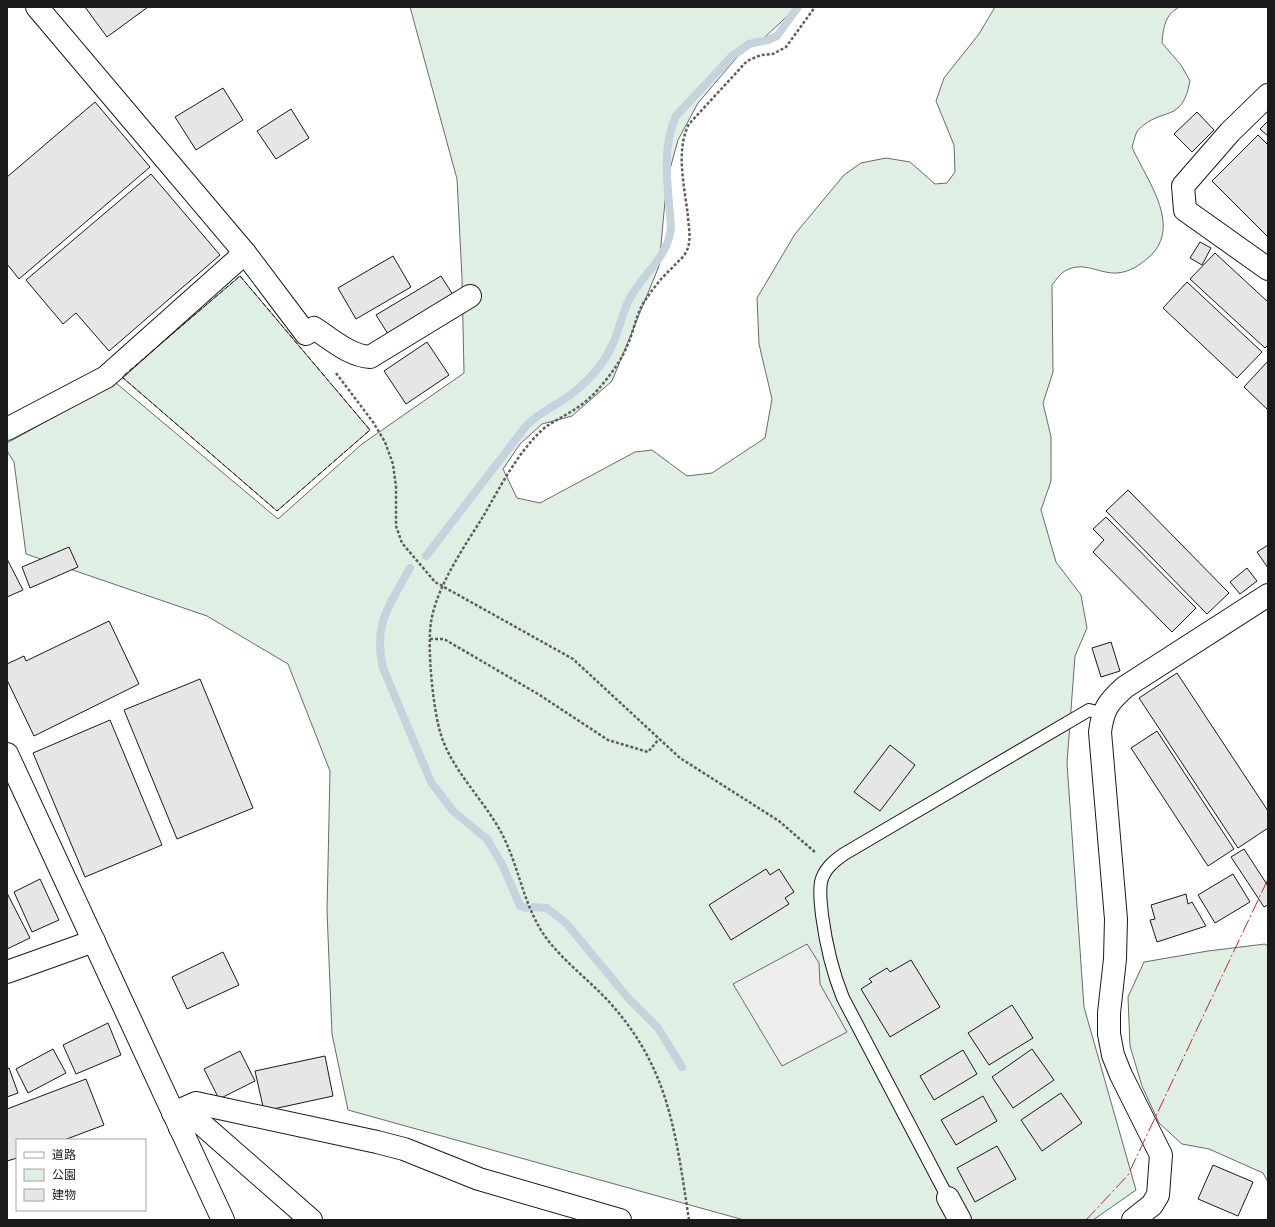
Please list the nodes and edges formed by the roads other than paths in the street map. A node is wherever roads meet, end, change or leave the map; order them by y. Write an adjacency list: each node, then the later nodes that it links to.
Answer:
1 (37, 7): 3 (street)
2 (1268, 95): 4 (street)
3 (245, 253): 5 (street); 6 (street)
4 (1268, 269)
5 (470, 296)
6 (7, 429)
7 (1268, 595): 8 (street)
8 (1103, 714): 13 (lane); 18 (street)
9 (7, 754): 10 (street)
10 (94, 941): 11 (street); 12 (street)
11 (7, 972)
12 (177, 1121): 14 (street); 15 (street); 16 (street)
13 (948, 1198): 17 (street)
14 (223, 1220)
15 (311, 1220)
16 (620, 1220)
17 (960, 1220)
18 (1133, 1220)

